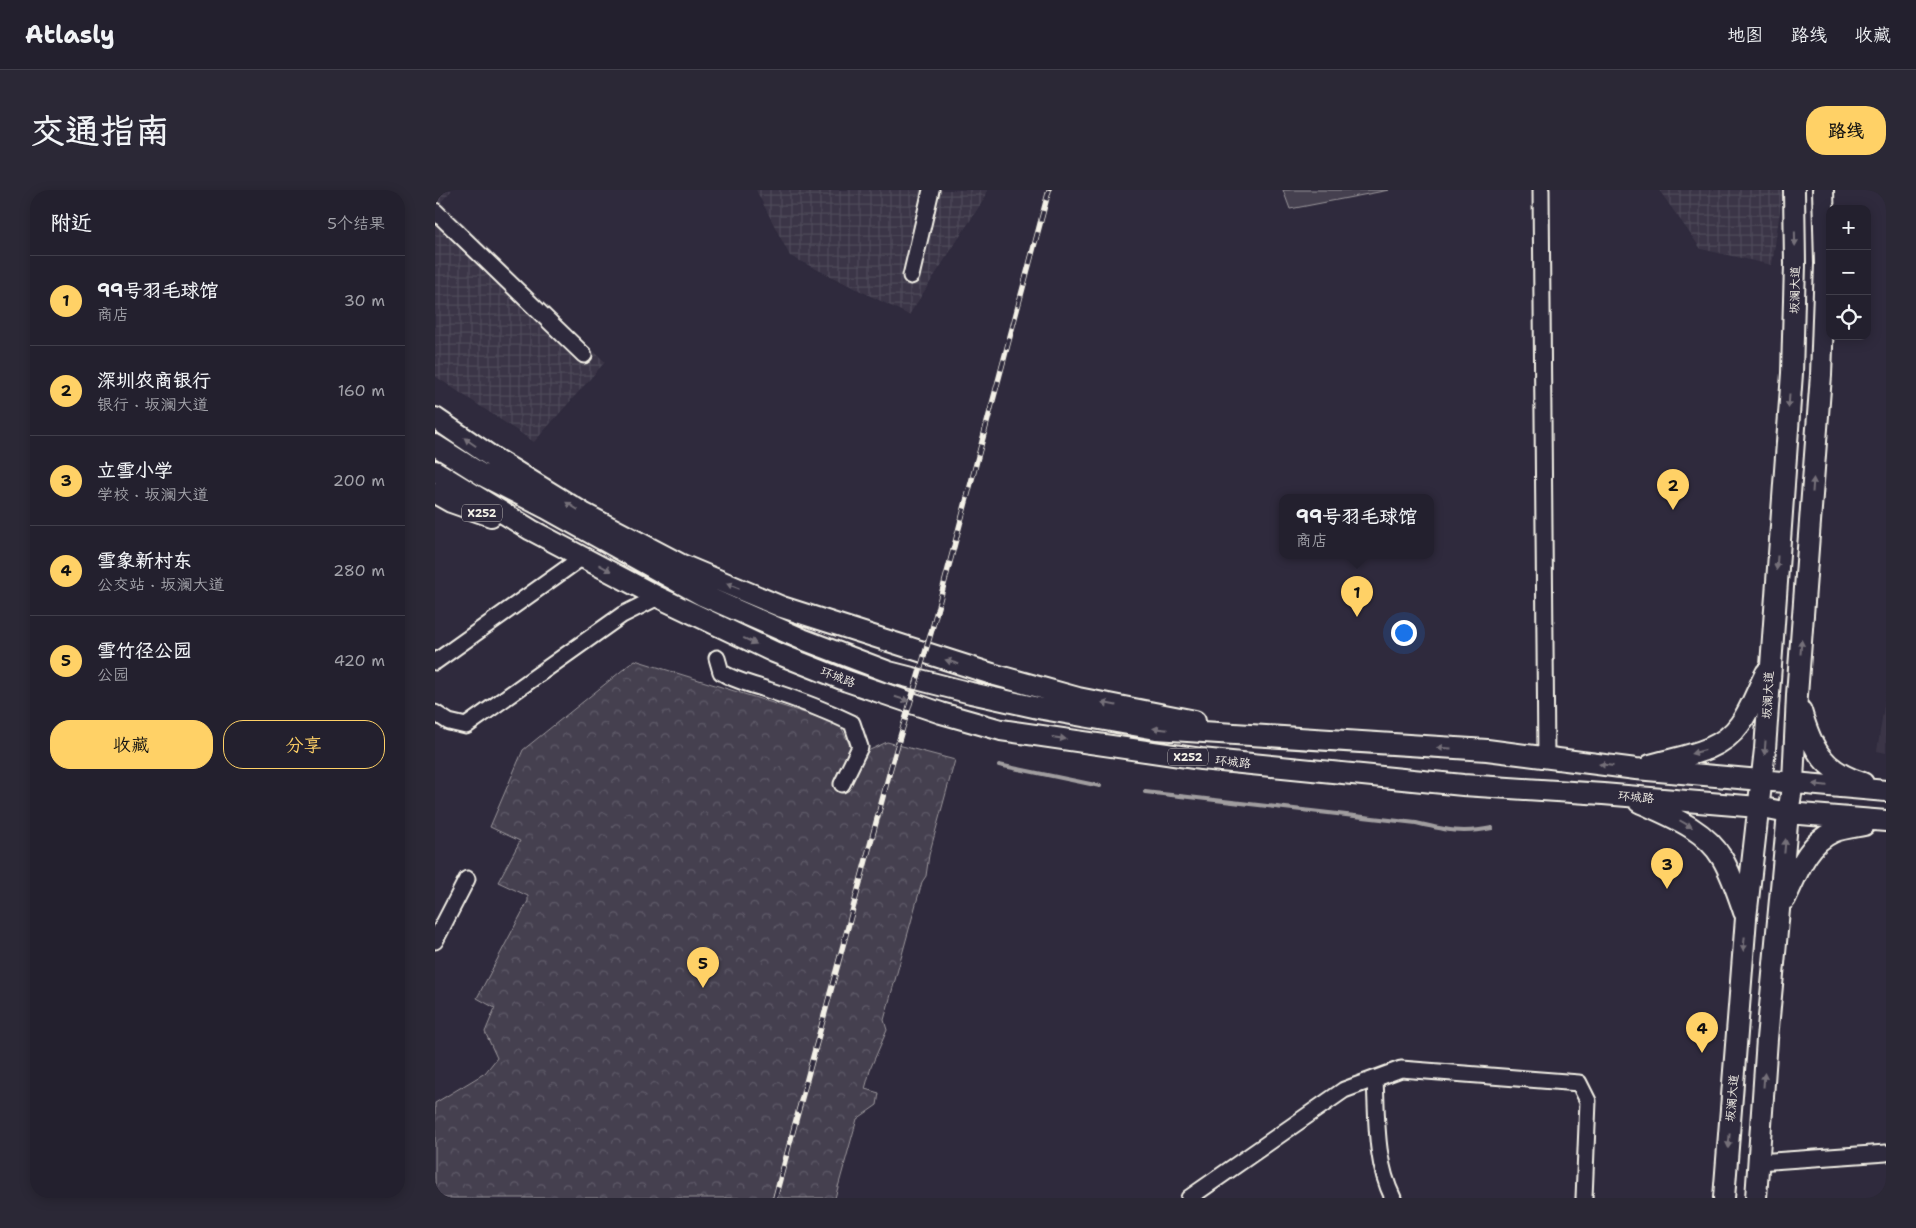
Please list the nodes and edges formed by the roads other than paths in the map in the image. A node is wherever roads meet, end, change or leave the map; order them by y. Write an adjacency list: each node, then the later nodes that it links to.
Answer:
1 (931, 190): 6 (street)
2 (1541, 190): 23 (street)
3 (1794, 190): 19 (main road, 坂澜大道, one-way to 19)
4 (1823, 190): 20 (main road, one-way to 4)
5 (435, 211): 7 (street)
6 (911, 276)
7 (584, 355)
8 (435, 418): 10 (main road, one-way to 8)
9 (435, 445): 13 (main road)
10 (492, 457): 13 (main road); 22 (main road, one-way to 10)
11 (435, 472): 14 (main road)
12 (435, 493): 14 (main road, X252)
13 (546, 508): 22 (main road, 环城路 / X252, one-way to 13)
14 (531, 530): 15 (main road, 环城路 / X252)
15 (583, 556): 16 (main road, 环城路 / X252, one-way to 16); 18 (street)
16 (658, 598): 21 (street); 29 (main road, 环城路 / X252, one-way to 29)
17 (717, 658): 27 (street)
18 (435, 662)
19 (1770, 664): 24 (main road, one-way to 24); 25 (main road, 坂澜大道, one-way to 25)
20 (1797, 695): 26 (main road); 28 (main road)
21 (435, 713)
22 (1295, 739): 23 (main road, 环城路 / X252, one-way to 22)
23 (1546, 758): 24 (main road, 环城路 / X252, one-way to 23)
24 (1637, 769): 25 (main road, 环城路 / X252)
25 (1762, 779): 26 (main road, 环城路 / X252); 30 (main road, 坂澜大道)
26 (1793, 782): 28 (main road, 环城路 / X252, one-way to 26); 31 (main road)
27 (842, 784)
28 (1886, 790)
29 (1626, 796): 30 (main road, 环城路 / X252); 35 (main road, one-way to 35)
30 (1758, 807): 31 (main road, 环城路 / X252); 35 (main road, 坂澜大道)
31 (1788, 813): 32 (main road, 环城路 / X252); 34 (main road, one-way to 31)
32 (1886, 821): 34 (main road)
33 (467, 879): 36 (street)
34 (1779, 912): 39 (main road, one-way to 34)
35 (1746, 918): 43 (main road, 坂澜大道, one-way to 43)
36 (435, 941)
37 (1375, 1079): 40 (street); 41 (street); 42 (street)
38 (1886, 1153): 39 (street)
39 (1758, 1162): 44 (main road)
40 (1189, 1198)
41 (1393, 1198)
42 (1584, 1198)
43 (1724, 1198)
44 (1756, 1198)

